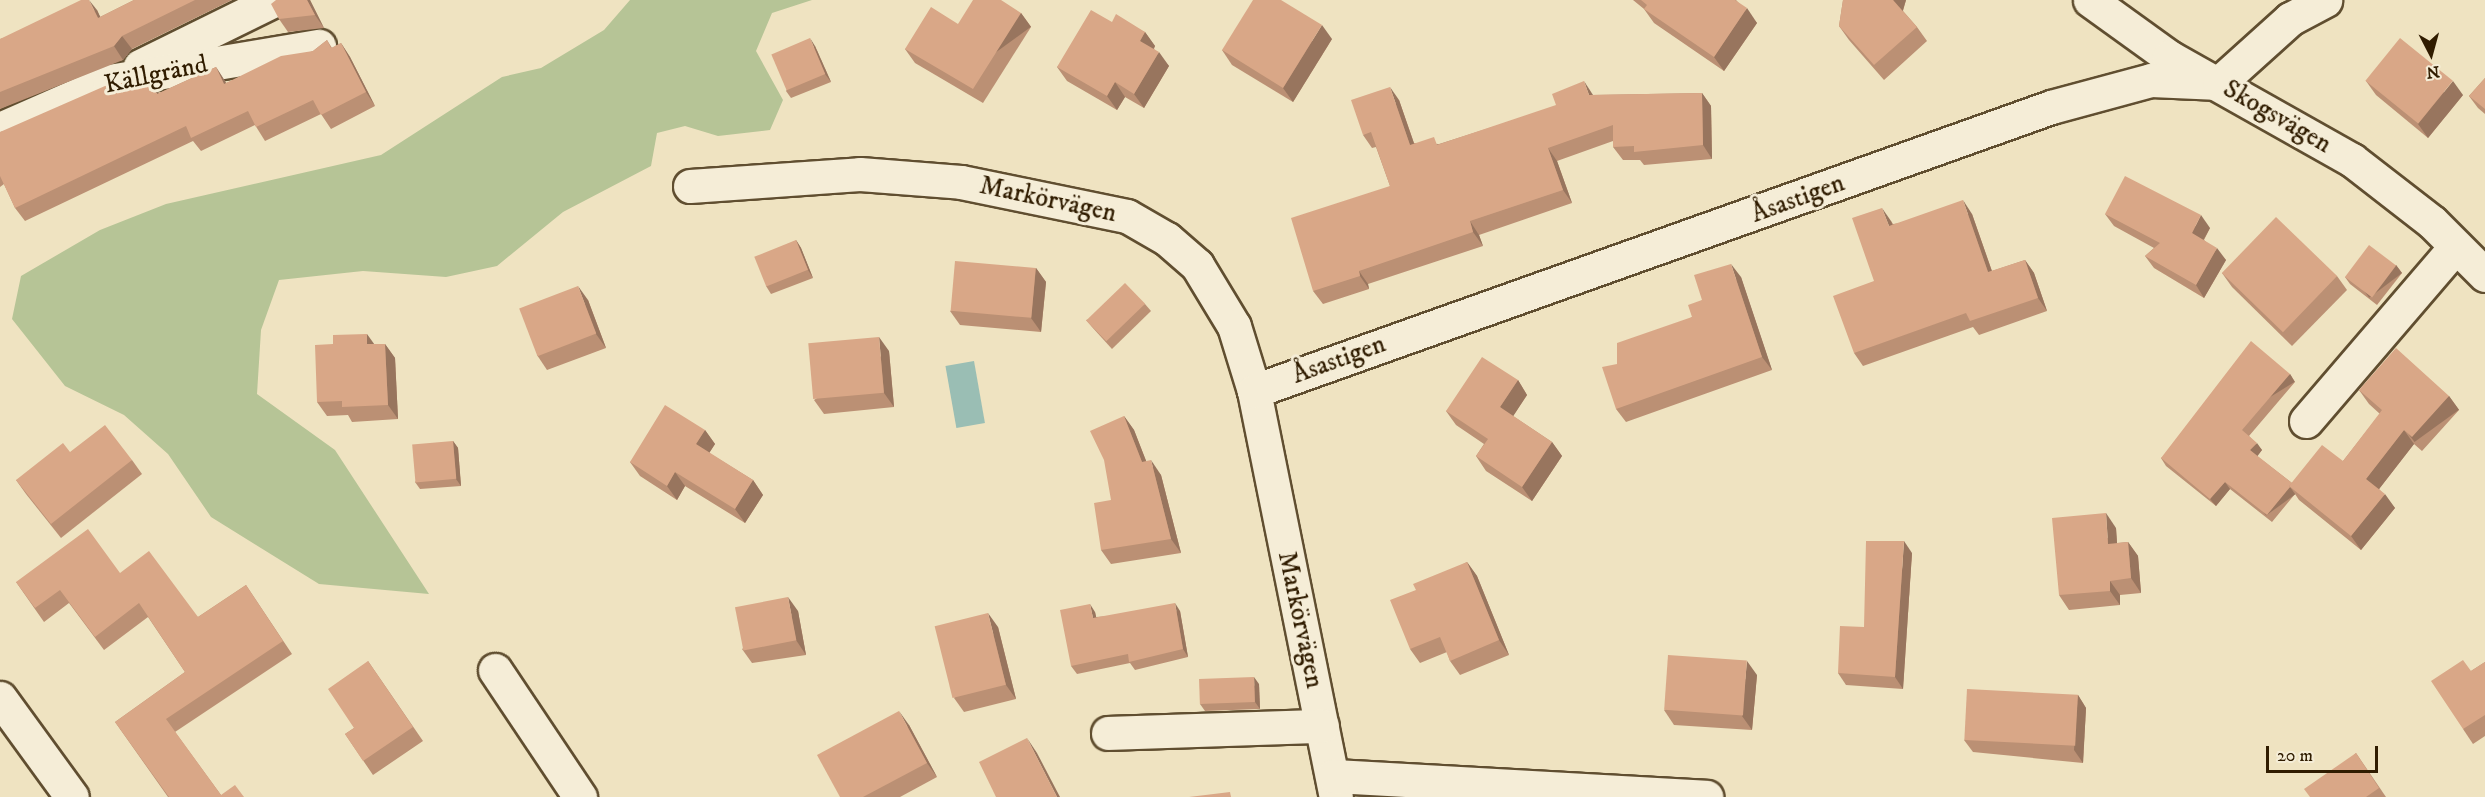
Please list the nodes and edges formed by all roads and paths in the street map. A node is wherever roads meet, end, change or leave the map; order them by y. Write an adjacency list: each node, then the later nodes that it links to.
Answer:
1 (274, 0): 5 (street)
2 (2090, 0): 6 (street, Skogsvägen)
3 (2325, 0): 6 (street)
4 (319, 46): 5 (street, Källgränd)
5 (109, 81): 7 (street, Källgränd)
6 (2219, 83): 9 (street, Skogsvägen); 11 (street, Åsastigen)
7 (0, 129)
8 (690, 186): 11 (street, Markörvägen)
9 (2456, 246): 10 (street, Skogsvägen); 12 (street)
10 (2485, 275)
11 (1254, 391): 15 (street, Markörvägen)
12 (2306, 421)
13 (495, 670): 19 (street)
14 (0, 698): 18 (street)
15 (1322, 726): 16 (street, Markörvägen); 17 (street, Markörvägen)
16 (1108, 733)
17 (1335, 786): 20 (street)
18 (72, 797)
19 (580, 797)
20 (1706, 797)

